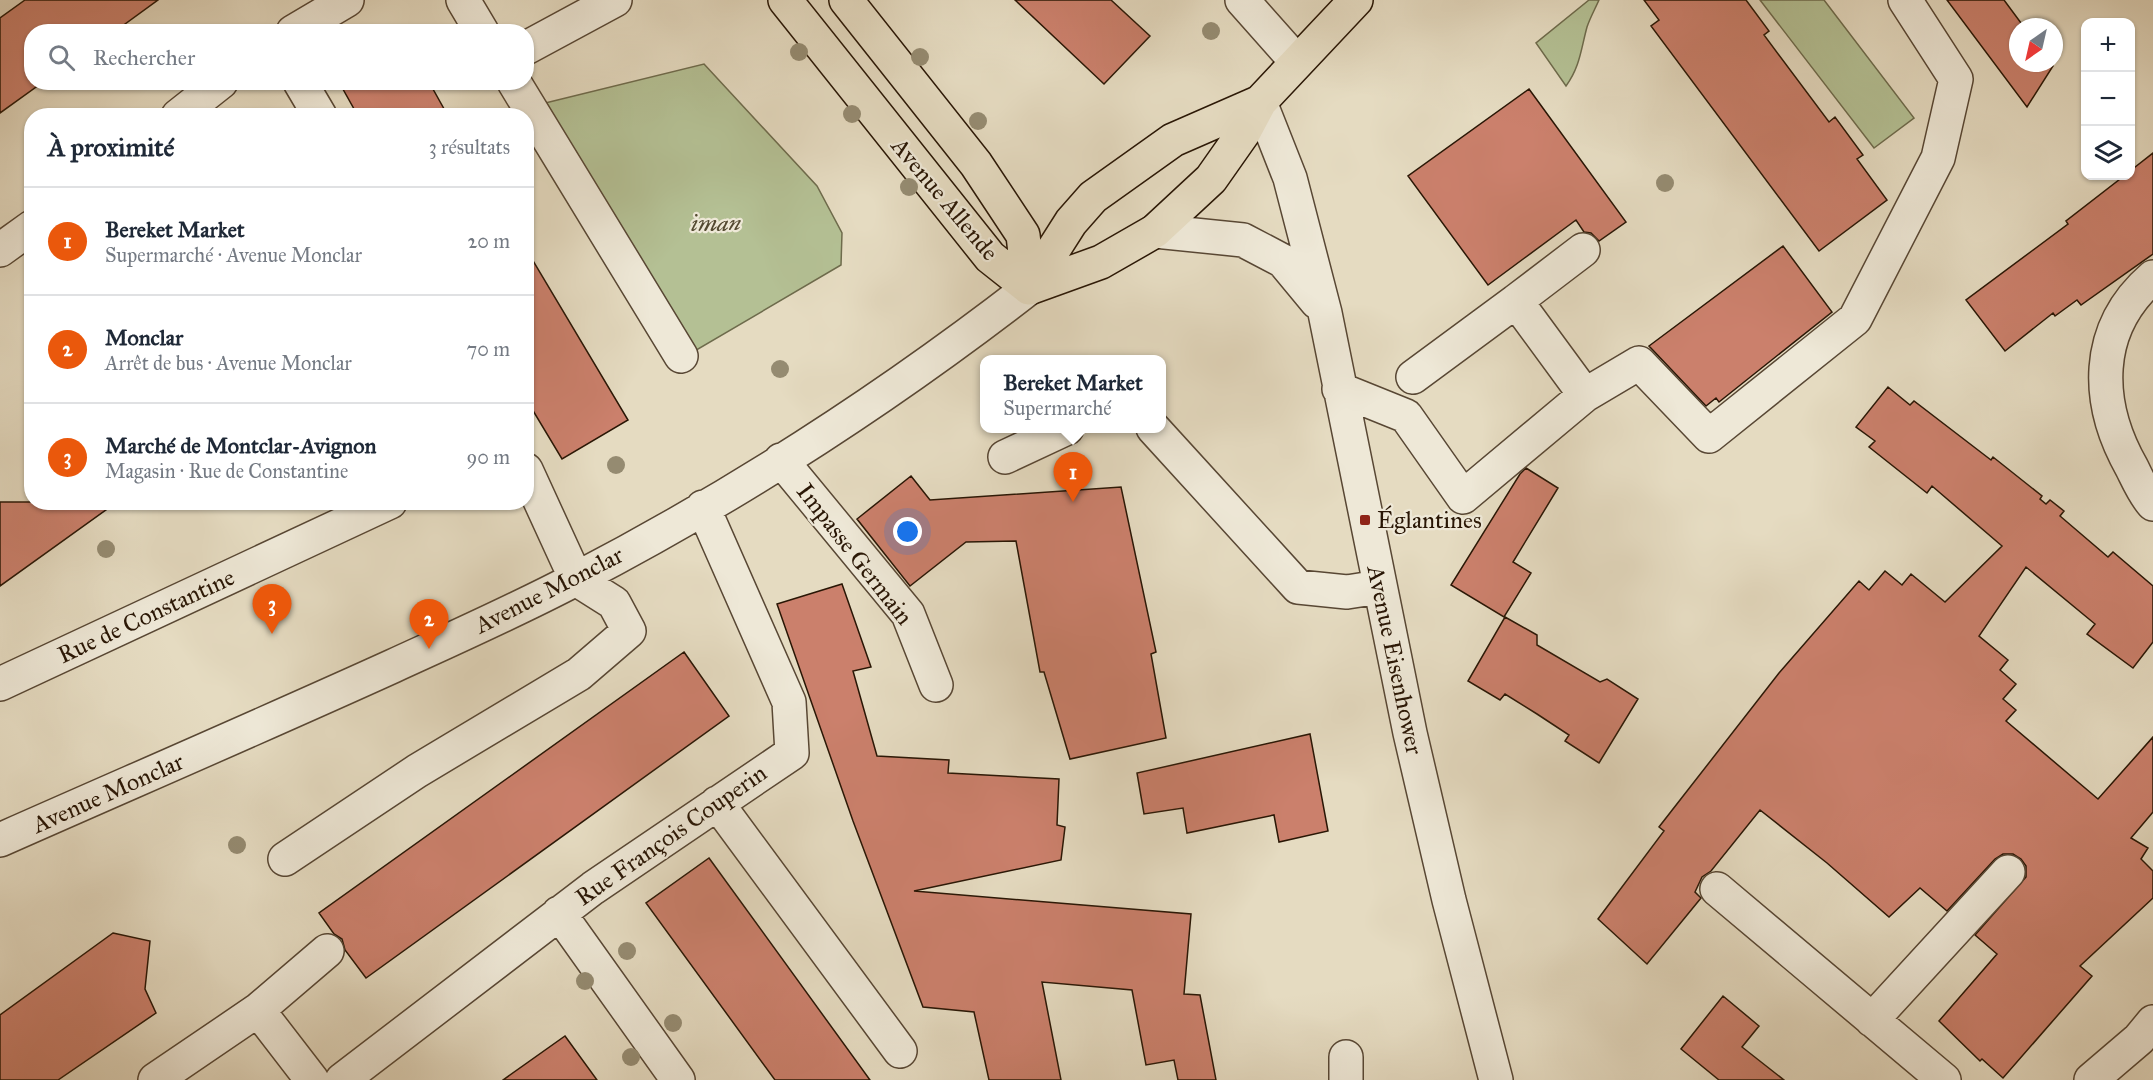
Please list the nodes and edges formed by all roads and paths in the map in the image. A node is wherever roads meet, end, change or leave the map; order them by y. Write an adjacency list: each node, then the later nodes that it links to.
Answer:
1 (463, 0): 10 (street)
2 (615, 0): 11 (street)
3 (786, 0): 26 (main road, Avenue Allende)
4 (846, 0): 26 (main road, Avenue Allende)
5 (1242, 0): 12 (street)
6 (1356, 0): 12 (main road, Avenue Monclar)
7 (1905, 0): 32 (street)
8 (335, 8): 9 (street)
9 (307, 24)
10 (477, 24)
11 (534, 44)
12 (1297, 62): 16 (main road, Avenue Monclar)
13 (211, 90): 17 (street)
14 (305, 90): 18 (street)
15 (518, 90): 19 (street)
16 (1260, 102): 21 (main road, Avenue Monclar); 26 (main road, Avenue Monclar); 28 (street, Avenue Eisenhower)
17 (188, 108)
18 (315, 108)
19 (529, 108)
20 (534, 116): 29 (street)
21 (1155, 231): 26 (main road, Avenue Monclar); 28 (street)
22 (24, 233): 23 (street)
23 (0, 250)
24 (1583, 250): 27 (street)
25 (2153, 277): 38 (street)
26 (1029, 288): 36 (street, Avenue Monclar)
27 (1516, 301): 30 (street); 32 (street)
28 (1325, 313): 31 (street, Avenue Eisenhower)
29 (681, 356)
30 (1413, 376)
31 (1339, 389): 32 (street); 42 (street, Avenue Eisenhower)
32 (1585, 395)
33 (1058, 433): 35 (street)
34 (1157, 433): 42 (street)
35 (1005, 457)
36 (781, 460): 39 (street, Avenue Monclar); 44 (street, Impasse Germain)
37 (534, 487): 41 (street)
38 (2153, 504)
39 (703, 507): 41 (street, Avenue Monclar); 45 (street, Rue François Couperin)
40 (373, 510): 43 (street, Rue de Constantine)
41 (576, 579): 46 (street, Avenue Monclar); 47 (street)
42 (1378, 587): 60 (street, Avenue Eisenhower)
43 (0, 684)
44 (936, 685)
45 (717, 803): 50 (street, Rue François Couperin); 55 (street)
46 (0, 840)
47 (285, 859)
48 (2008, 872): 53 (street)
49 (1717, 890): 53 (street)
50 (559, 913): 58 (street, Rue François Couperin); 59 (street)
51 (327, 951): 52 (street)
52 (258, 1010): 56 (street); 57 (street)
53 (1872, 1020): 61 (street)
54 (2148, 1038): 62 (street)
55 (900, 1051)
56 (155, 1080)
57 (312, 1080)
58 (342, 1080)
59 (678, 1080)
60 (1496, 1080)
61 (1944, 1080)
62 (2091, 1080)

